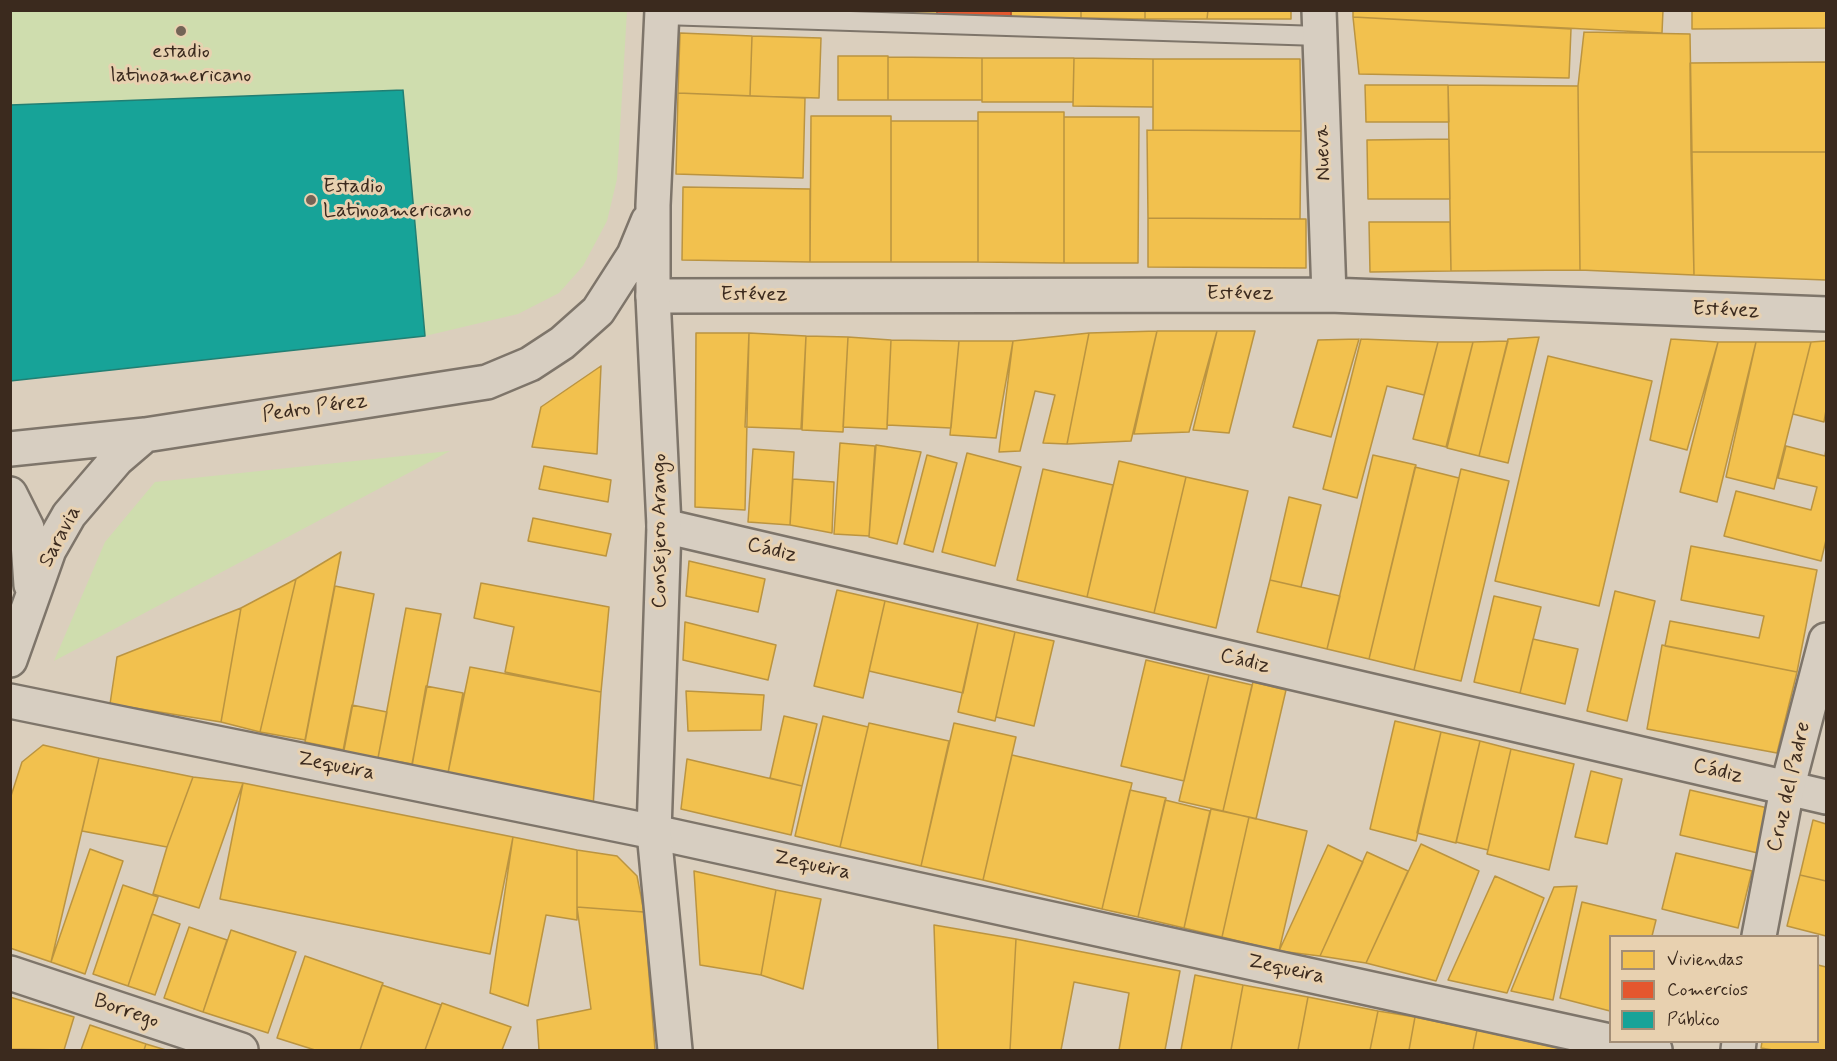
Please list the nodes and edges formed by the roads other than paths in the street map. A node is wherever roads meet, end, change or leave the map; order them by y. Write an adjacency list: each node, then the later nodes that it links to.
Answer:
1 (662, 13): 2 (lane); 3 (street, Consejero Arango)
2 (1319, 23): 4 (street, Nueva)
3 (653, 205): 5 (street, Consejero Arango); 6 (street, Pedro Pérez)
4 (1329, 295): 5 (street, Estévez); 7 (street, Estévez)
5 (653, 296): 6 (street, Pedro Pérez); 11 (street, Consejero Arango)
6 (598, 311): 8 (street, Pedro Pérez)
7 (1827, 314)
8 (145, 435): 9 (street, Pedro Pérez); 12 (street, Saravia)
9 (10, 449)
10 (10, 494): 12 (street)
11 (664, 526): 16 (street, Cádiz); 18 (street, Consejero Arango)
12 (31, 601): 14 (street, Saravia)
13 (1827, 640): 16 (street, Cruz del Padre)
14 (10, 660)
15 (10, 701): 18 (street, Zequeira)
16 (1788, 789): 17 (street, Cádiz); 19 (street, Cruz del Padre)
17 (1827, 797)
18 (654, 832): 21 (street, Zequeira); 24 (street, Consejero Arango)
19 (1759, 935)
20 (10, 973): 23 (street, Borrego)
21 (1609, 1040)
22 (1622, 1043): 25 (street, Zequeira)
23 (241, 1050)
24 (675, 1050)
25 (1655, 1050)

